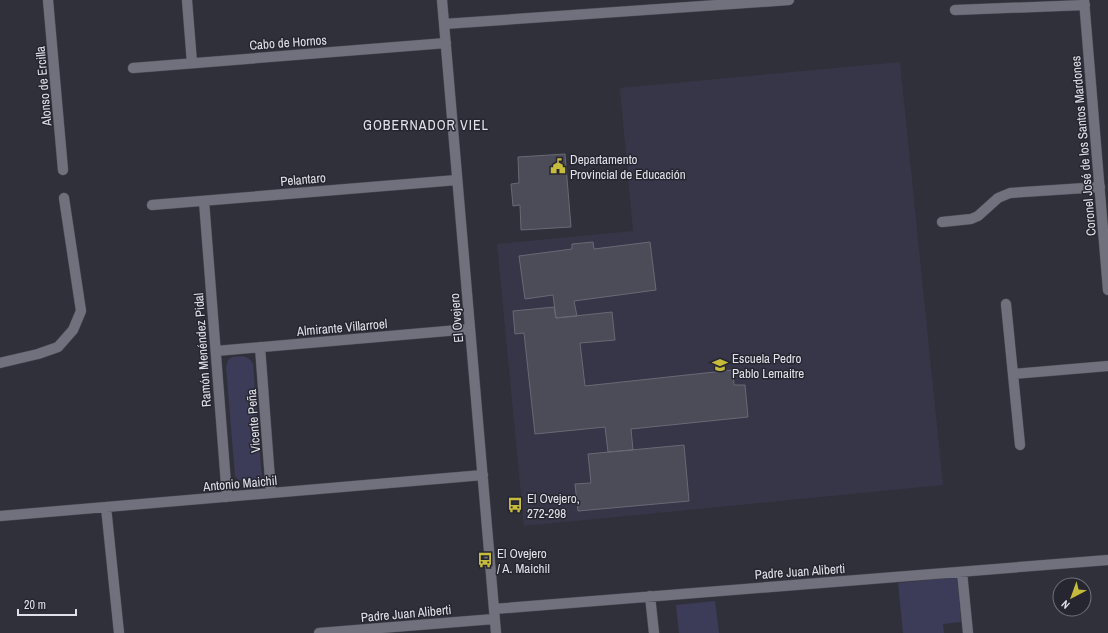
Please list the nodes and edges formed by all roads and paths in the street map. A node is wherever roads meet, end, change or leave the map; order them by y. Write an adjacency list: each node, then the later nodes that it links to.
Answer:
1 (48, 0): 11 (street, Alonso de Ercilla)
2 (188, 0): 9 (street)
3 (442, 0): 7 (street, El Ovejero)
4 (789, 0): 7 (street)
5 (1084, 2): 6 (street); 13 (street, Coronel José de los Santos Mardones)
6 (955, 10)
7 (444, 24): 8 (street, El Ovejero)
8 (446, 43): 9 (street, Cabo de Hornos); 12 (street, El Ovejero)
9 (192, 63): 10 (street, Cabo de Hornos)
10 (133, 68)
11 (63, 170)
12 (457, 180): 15 (street, Pelantaro); 21 (street, El Ovejero)
13 (1100, 187): 17 (street); 18 (street, Coronel José de los Santos Mardones)
14 (64, 198): 24 (street)
15 (204, 201): 16 (street, Pelantaro); 23 (street, Ramón Menéndez Pidal)
16 (152, 205)
17 (942, 222)
18 (1106, 239): 19 (street, Coronel José de los Santos Mardones)
19 (1108, 290)
20 (1006, 304): 26 (street)
21 (470, 329): 22 (street, Almirante Villarroel); 28 (street, El Ovejero)
22 (260, 347): 23 (street, Almirante Villarroel); 29 (street, Vicente Peña)
23 (216, 351): 30 (street, Ramón Menéndez Pidal)
24 (0, 363)
25 (1108, 366): 26 (street)
26 (1013, 374): 27 (street)
27 (1020, 445)
28 (483, 475): 29 (street, Antonio Maichil); 36 (street, El Ovejero)
29 (271, 493): 30 (street, Antonio Maichil)
30 (227, 497): 31 (street, Antonio Maichil)
31 (106, 507): 32 (street, Antonio Maichil); 37 (street)
32 (0, 516)
33 (1108, 560): 34 (street, Padre Juan Aliberti)
34 (962, 572): 35 (street, Padre Juan Aliberti); 41 (street)
35 (650, 596): 36 (street, Padre Juan Aliberti); 40 (street)
36 (494, 614): 38 (street, Padre Juan Aliberti); 39 (street, El Ovejero)
37 (118, 633)
38 (319, 633)
39 (496, 633)
40 (654, 633)
41 (968, 633)

